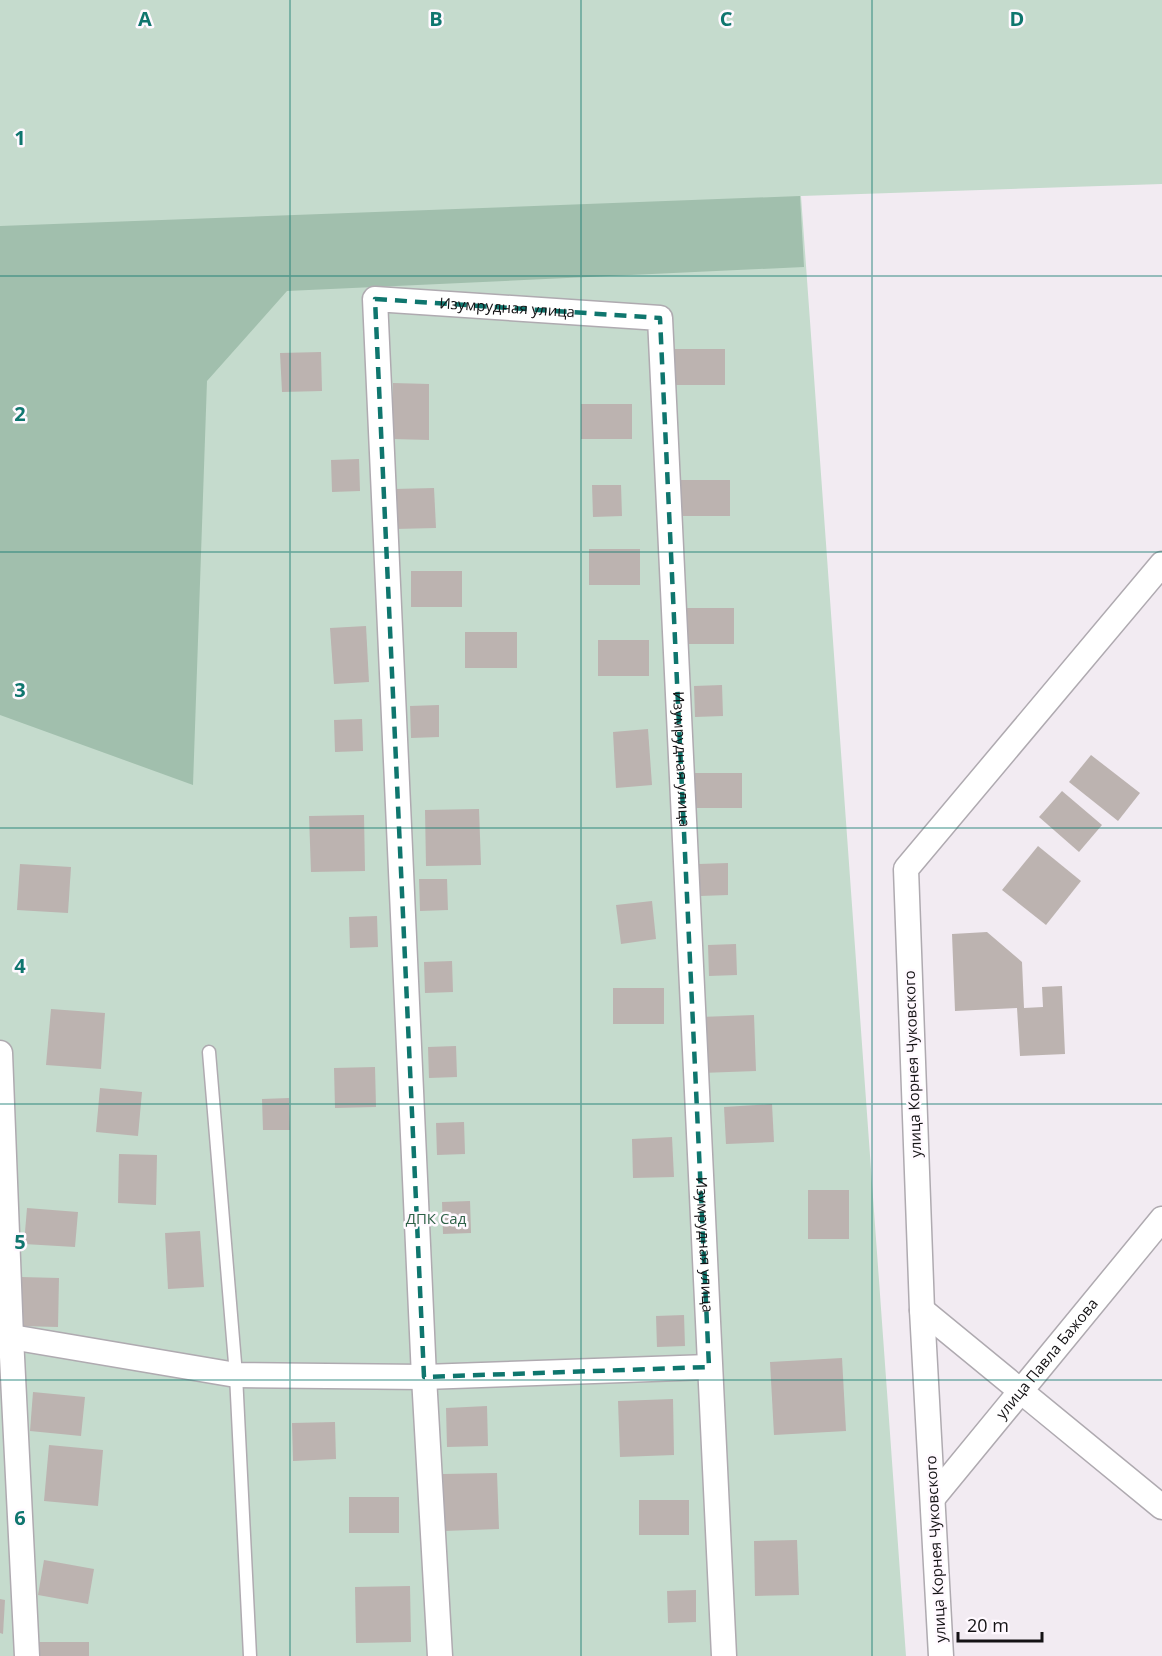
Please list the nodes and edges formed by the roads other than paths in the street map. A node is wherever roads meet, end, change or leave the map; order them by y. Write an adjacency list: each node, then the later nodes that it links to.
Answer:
1 (1162, 564): 5 (street, улица Корнея Чуковского)
2 (209, 1052): 8 (lane)
3 (0, 1053): 6 (street)
4 (1162, 1218): 10 (street, улица Павла Бажова)
5 (922, 1310): 10 (street); 11 (street, улица Корнея Чуковского)
6 (5, 1336): 8 (street); 13 (street)
7 (709, 1367): 9 (street); 9 (street, Изумрудная улица); 16 (street, Изумрудная улица)
8 (236, 1375): 9 (street); 14 (lane)
9 (424, 1377): 15 (street, Изумрудная улица)
10 (1021, 1391): 11 (street, улица Павла Бажова); 12 (street)
11 (933, 1498): 17 (street, улица Корнея Чуковского)
12 (1162, 1507)
13 (27, 1656)
14 (250, 1656)
15 (440, 1656)
16 (724, 1656)
17 (941, 1656)

